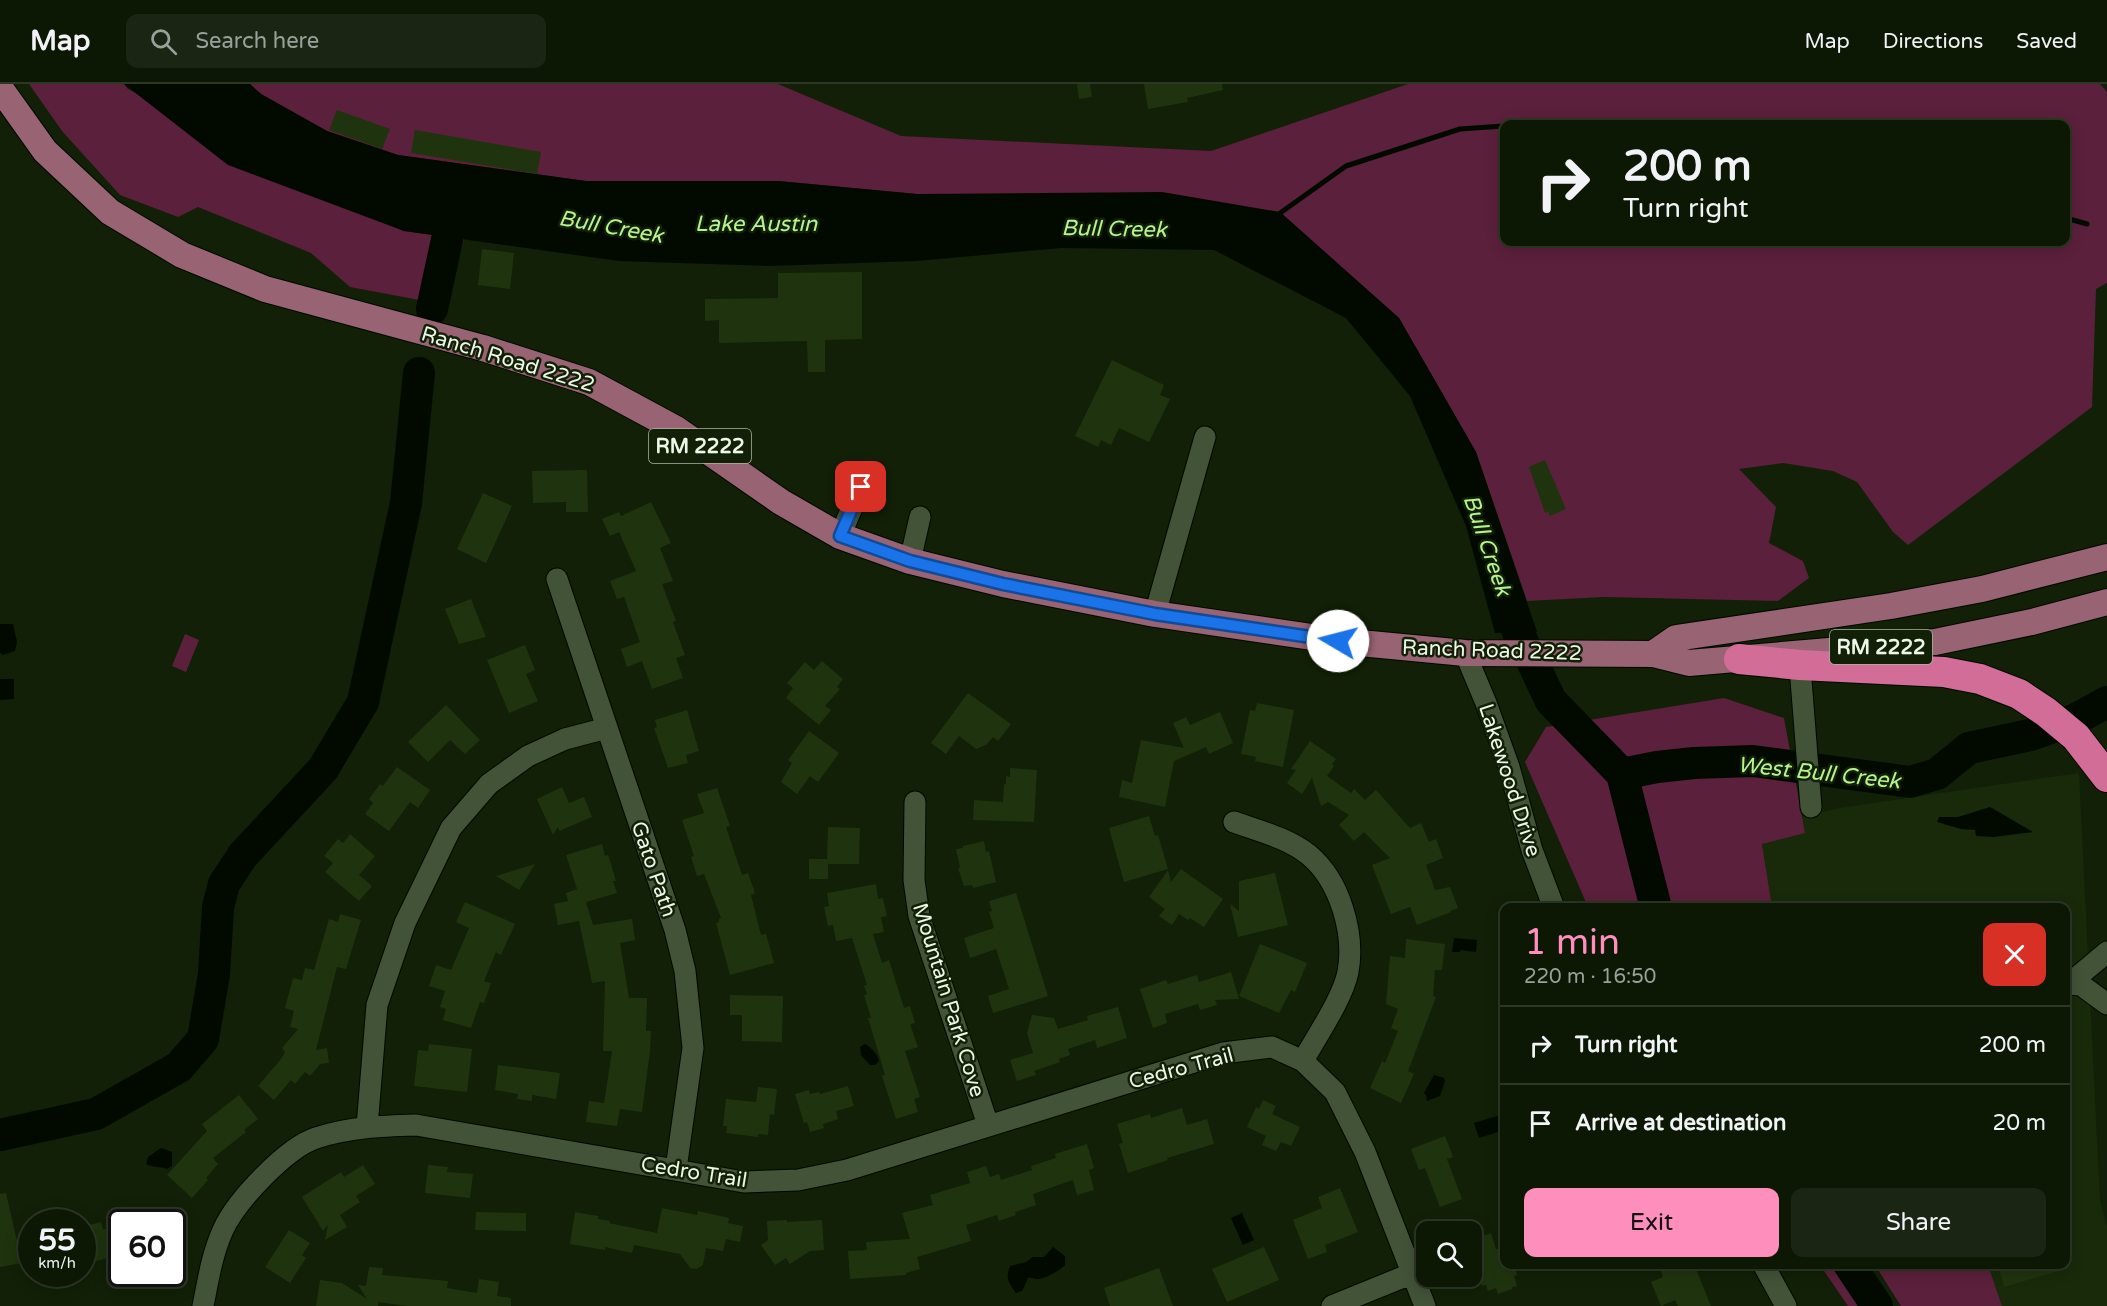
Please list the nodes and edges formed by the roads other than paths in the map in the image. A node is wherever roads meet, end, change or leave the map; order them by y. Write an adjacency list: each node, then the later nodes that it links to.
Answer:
1 (0, 88): 5 (main road, Ranch Road 2222 / RM 2222)
2 (1205, 437): 10 (street)
3 (861, 487): 5 (street)
4 (920, 517): 7 (street)
5 (840, 536): 7 (main road, Ranch Road 2222 / RM 2222)
6 (2107, 558): 12 (main road, RM 2222)
7 (910, 561): 10 (main road, Ranch Road 2222 / RM 2222)
8 (556, 579): 15 (street, Gato Path)
9 (2107, 602): 14 (main road, RM 2222)
10 (1155, 614): 11 (main road, Ranch Road 2222 / RM 2222)
11 (1465, 653): 12 (main road, Ranch Road 2222 / RM 2222); 20 (street, Lakewood Drive)
12 (1653, 654): 13 (main road, Ranch Road 2222 / RM 2222)
13 (1739, 659): 14 (highway)
14 (1799, 659): 16 (highway); 18 (street)
15 (607, 728): 27 (street); 28 (street, Gato Path)
16 (2103, 772)
17 (915, 802): 26 (street, Mountain Park Cove)
18 (1811, 807)
19 (1234, 822): 25 (street)
20 (1552, 903)
21 (2107, 952): 22 (street)
22 (2070, 981)
23 (2070, 983): 24 (street)
24 (2107, 1004)
25 (1303, 1061): 26 (street, Cedro Trail); 30 (street, Cedro Trail)
26 (988, 1125): 28 (street, Cedro Trail)
27 (367, 1127): 28 (street, Cedro Trail); 31 (street, Cedro Trail)
28 (676, 1169)
29 (1766, 1269): 34 (street)
30 (1413, 1273): 32 (street); 33 (street, Cedro Trail)
31 (203, 1306)
32 (1332, 1306)
33 (1425, 1306)
34 (1786, 1306)

